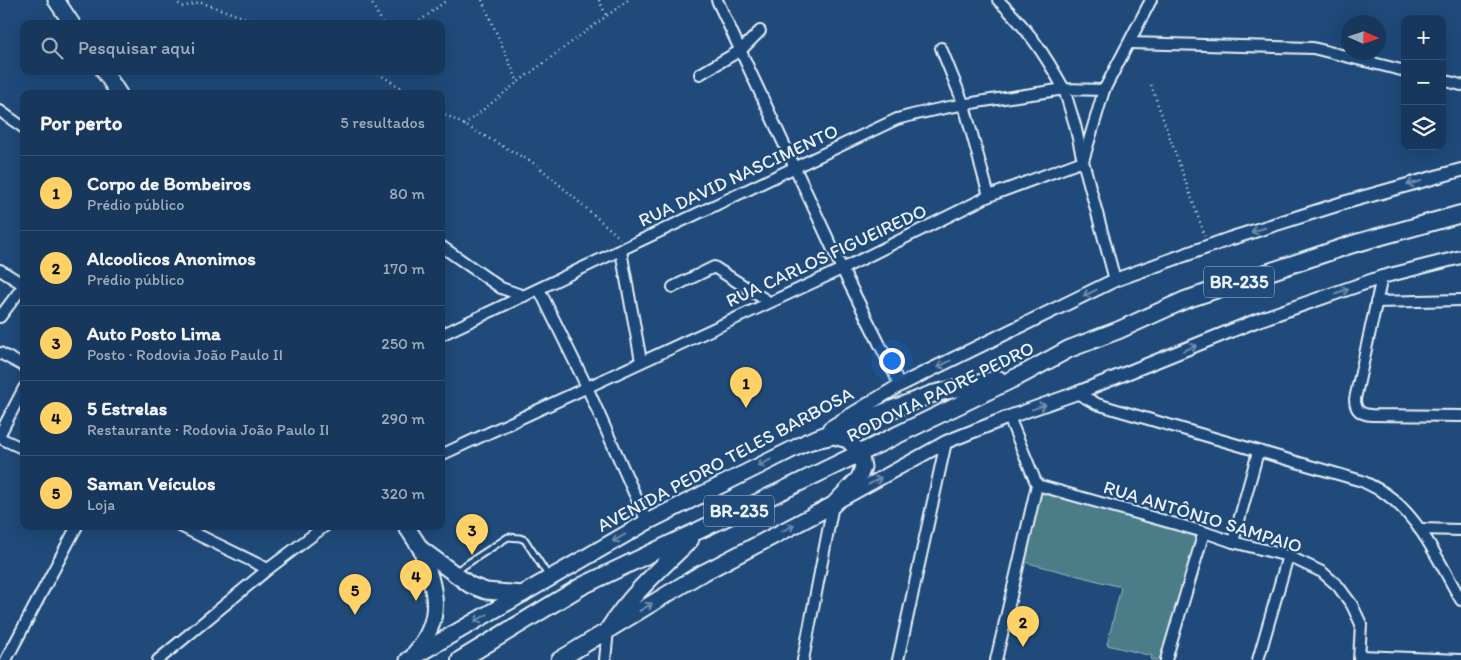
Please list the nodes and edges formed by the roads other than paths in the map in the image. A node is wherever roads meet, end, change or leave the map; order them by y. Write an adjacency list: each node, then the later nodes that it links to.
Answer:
1 (56, 0): 5 (main road)
2 (717, 0): 9 (street)
3 (998, 0): 15 (street)
4 (1151, 0): 7 (street)
5 (69, 20)
6 (760, 31): 9 (street)
7 (1130, 43): 10 (street); 17 (street)
8 (941, 48): 18 (street)
9 (741, 50): 11 (street); 22 (street)
10 (1401, 70)
11 (700, 74)
12 (107, 75): 16 (main road)
13 (1446, 81): 14 (street)
14 (1461, 85)
15 (1064, 89): 17 (street, RUA DAVID NASCIMENTO); 18 (street, RUA DAVID NASCIMENTO); 21 (street)
16 (116, 90)
17 (1104, 90): 21 (street)
18 (964, 105): 22 (street, RUA DAVID NASCIMENTO); 24 (street)
19 (0, 111): 20 (street)
20 (20, 125)
21 (1082, 161): 24 (street, RUA CARLOS FIGUEIREDO); 32 (street)
22 (796, 168): 26 (street, RUA DAVID NASCIMENTO); 29 (street)
23 (1461, 170): 32 (street, AVENIDA PEDRO TELES BARBOSA, one-way to 32)
24 (989, 196): 29 (street, RUA CARLOS FIGUEIREDO)
25 (1461, 214): 46 (highway, RODOVIA PADRE PEDRO / BR-235)
26 (625, 248): 35 (street, RUA DAVID NASCIMENTO); 44 (street)
27 (445, 249): 37 (street)
28 (1461, 257): 31 (street)
29 (842, 269): 39 (street, RUA CARLOS FIGUEIREDO); 47 (street)
30 (0, 270): 33 (street)
31 (1382, 278): 40 (street); 49 (street, one-way to 31)
32 (1115, 280): 47 (street, AVENIDA PEDRO TELES BARBOSA, one-way to 47)
33 (20, 282)
34 (673, 287): 39 (street)
35 (539, 289): 37 (street, RUA DAVID NASCIMENTO); 48 (street)
36 (20, 290): 41 (street)
37 (524, 296): 42 (street, RUA DAVID NASCIMENTO)
38 (1461, 300): 40 (street)
39 (769, 302): 44 (street, RUA CARLOS FIGUEIREDO)
40 (1376, 302): 51 (street)
41 (0, 317)
42 (445, 333)
43 (0, 353): 45 (street)
44 (641, 361): 48 (street, RUA CARLOS FIGUEIREDO)
45 (20, 364)
46 (1025, 373): 55 (highway); 60 (highway, RODOVIA PADRE PEDRO / BR-235)
47 (900, 386): 55 (street, AVENIDA PEDRO TELES BARBOSA)
48 (587, 387): 59 (street, RUA CARLOS FIGUEIREDO); 63 (street)
49 (1077, 393): 52 (street, one-way to 49); 58 (street)
50 (20, 396): 53 (street)
51 (1461, 416)
52 (1009, 417): 56 (street); 61 (street)
53 (0, 434)
54 (0, 438): 57 (street)
55 (807, 442): 60 (main road); 63 (main road, AVENIDA PEDRO TELES BARBOSA, one-way to 63)
56 (946, 442): 62 (street, one-way to 56); 89 (street)
57 (20, 447)
58 (1258, 452): 64 (street); 72 (street)
59 (445, 453)
60 (860, 453): 62 (main road); 69 (highway, RODOVIA PADRE PEDRO / BR-235)
61 (1037, 485): 71 (street, RUA ANTÔNIO SAMPAIO); 90 (street)
62 (833, 505): 80 (main road, one-way to 62); 88 (street)
63 (647, 522): 77 (main road, AVENIDA PEDRO TELES BARBOSA, one-way to 77)
64 (1420, 529): 70 (street); 79 (street)
65 (75, 530): 83 (street)
66 (188, 530): 75 (street)
67 (320, 530): 75 (street)
68 (409, 530): 73 (main road)
69 (700, 530): 80 (highway); 85 (highway, RODOVIA PADRE PEDRO / BR-235)
70 (1461, 530)
71 (1204, 532): 72 (street, RUA ANTÔNIO SAMPAIO); 91 (street)
72 (1233, 542): 74 (street, RUA ANTÔNIO SAMPAIO)
73 (421, 549): 76 (main road); 82 (main road)
74 (1288, 556): 81 (street, RUA ANTÔNIO SAMPAIO); 92 (street)
75 (268, 569): 84 (street)
76 (453, 573): 77 (lane); 78 (main road)
77 (550, 578): 78 (main road, AVENIDA PEDRO TELES BARBOSA)
78 (523, 594): 82 (main road, AVENIDA PEDRO TELES BARBOSA, one-way to 82)
79 (1461, 600)
80 (608, 630): 86 (main road); 87 (street)
81 (1360, 658): 93 (street)
82 (409, 659)
83 (6, 660)
84 (158, 660)
85 (460, 660)
86 (559, 660)
87 (605, 660)
88 (803, 660)
89 (898, 660)
90 (996, 660)
91 (1166, 660)
92 (1258, 660)
93 (1461, 660)

